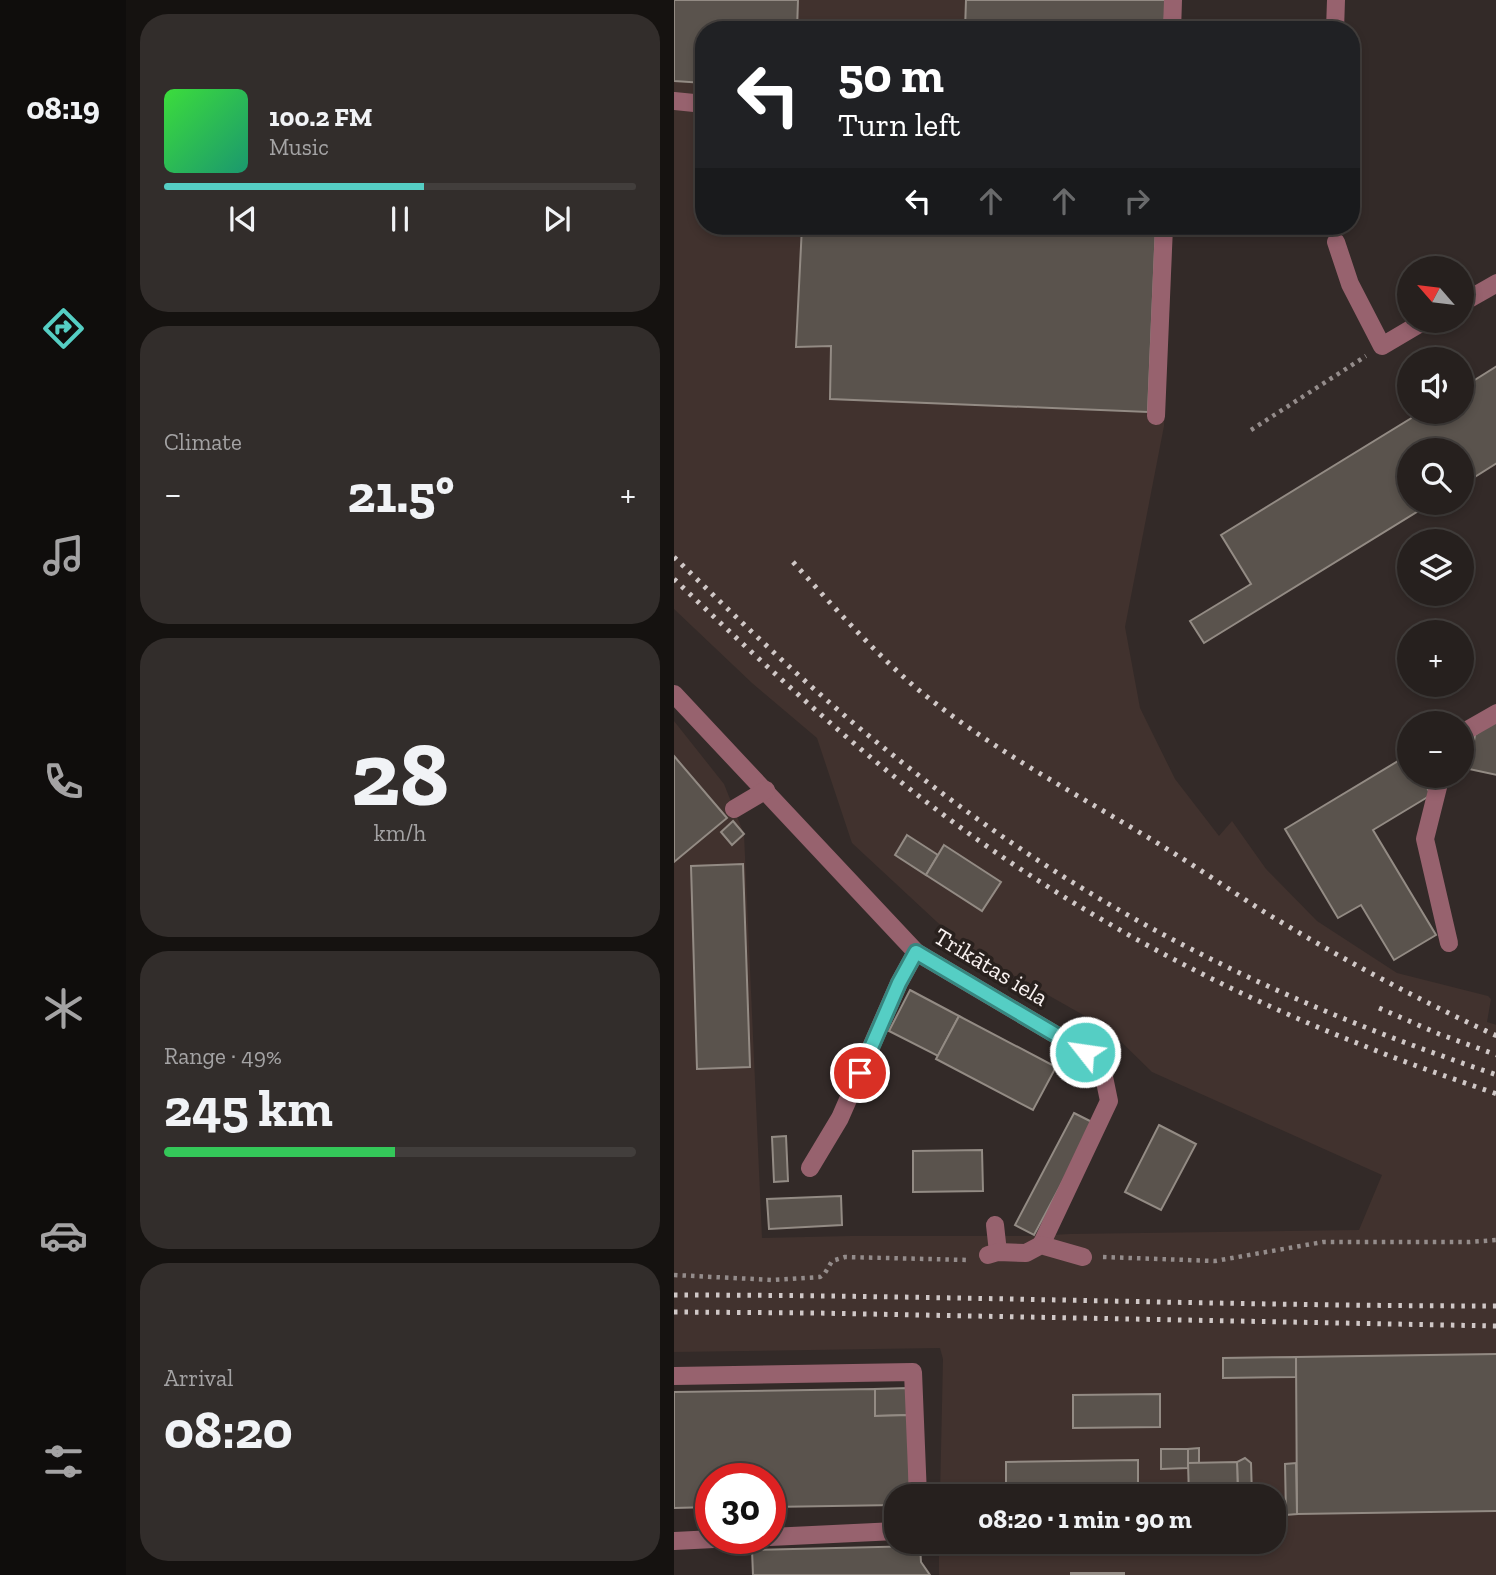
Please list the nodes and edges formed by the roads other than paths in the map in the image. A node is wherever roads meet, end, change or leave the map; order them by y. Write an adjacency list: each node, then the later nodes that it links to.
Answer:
1 (1173, 0): 3 (street)
2 (1336, 0): 4 (street)
3 (1172, 21)
4 (1336, 21)
5 (674, 101): 6 (street)
6 (695, 103)
7 (1164, 235): 12 (street)
8 (1336, 242): 11 (street)
9 (1496, 283): 10 (street)
10 (1474, 296)
11 (1404, 333)
12 (1156, 416)
13 (674, 694): 17 (street, Trikātas iela)
14 (1496, 713): 15 (street)
15 (1474, 726)
16 (1438, 788): 19 (street)
17 (766, 790): 18 (street); 20 (street, Trikātas iela)
18 (734, 809)
19 (1449, 943)
20 (916, 952): 21 (street); 23 (street, Trikātas iela)
21 (810, 1168)
22 (995, 1225): 23 (street)
23 (1042, 1245): 24 (street)
24 (1083, 1256)
25 (674, 1376): 26 (street)
26 (918, 1484)
27 (884, 1532): 28 (street)
28 (786, 1536)
29 (695, 1540): 30 (street)
30 (674, 1541)

